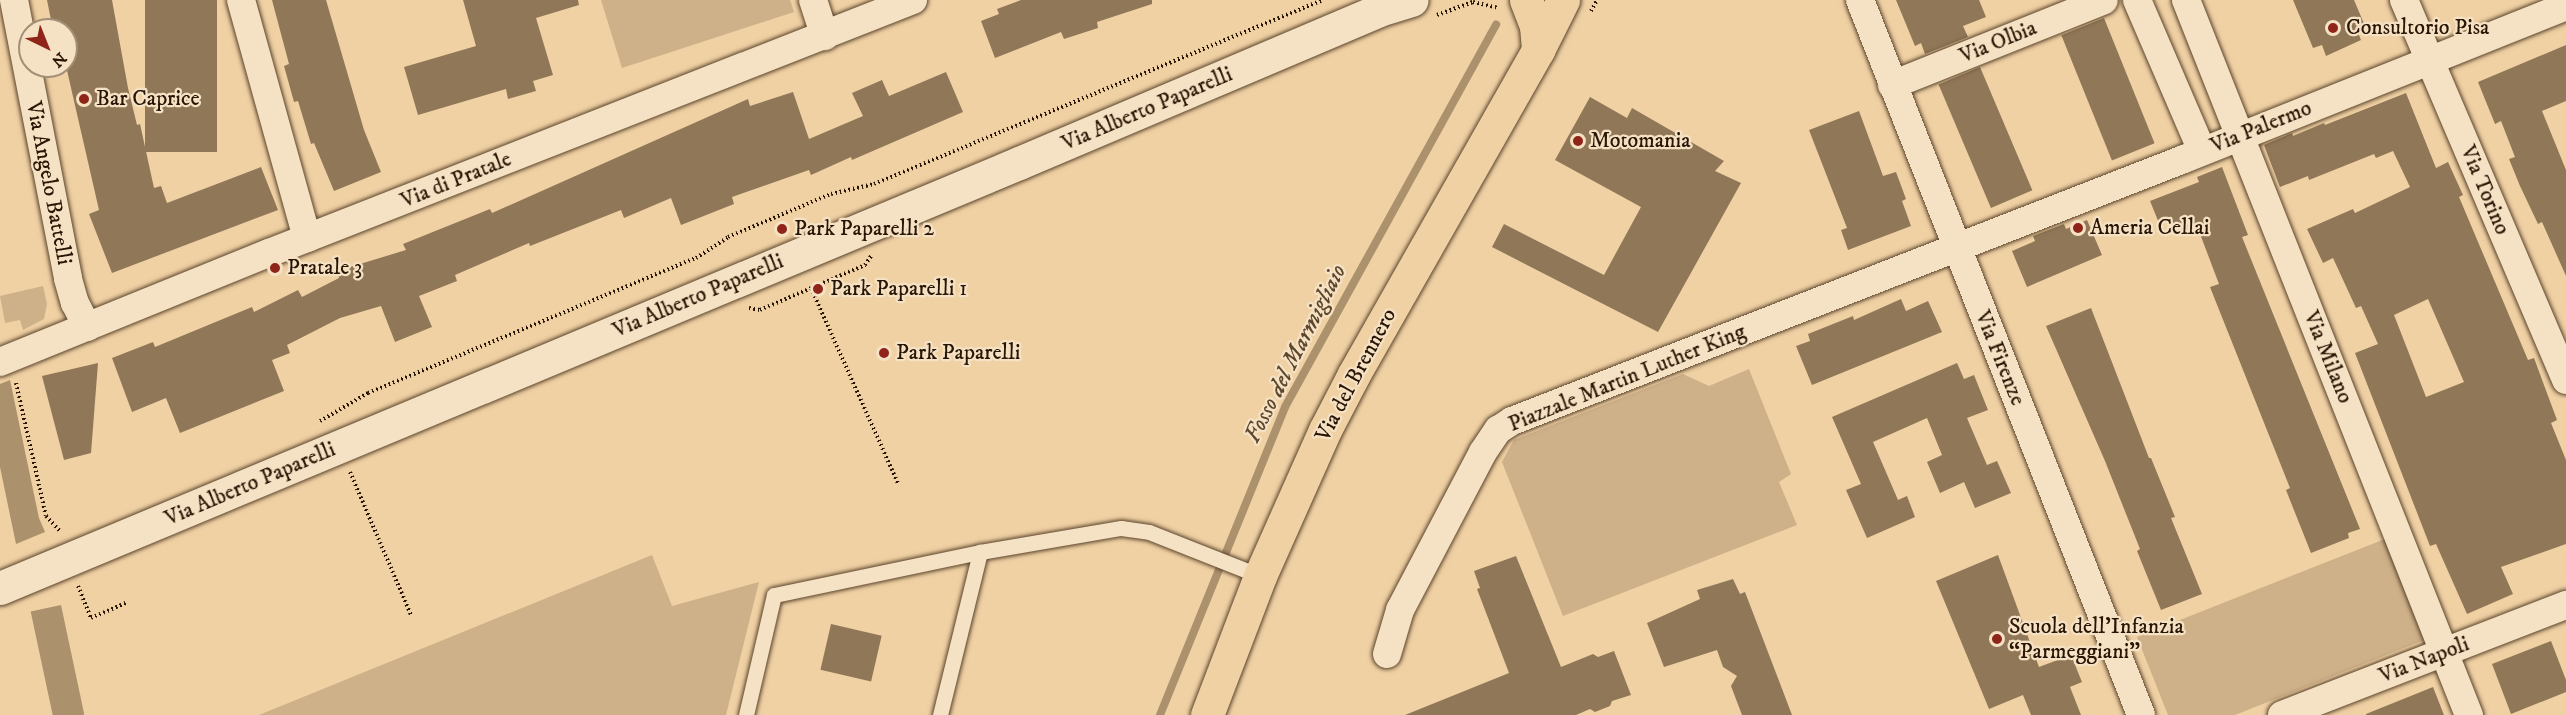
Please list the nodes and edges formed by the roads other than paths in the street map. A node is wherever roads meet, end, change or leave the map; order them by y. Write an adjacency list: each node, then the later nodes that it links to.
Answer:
1 (14, 0): 23 (street, Via Angelo Battelli)
2 (241, 0): 21 (street)
3 (813, 0): 15 (street)
4 (913, 0): 15 (street, Via di Pratale)
5 (1528, 0): 6 (main road); 16 (main road)
6 (1555, 0)
7 (1563, 0): 16 (main road, Via del Brennero)
8 (1860, 0): 18 (street, Via Firenze)
9 (2104, 0): 18 (street, Via Olbia)
10 (2137, 0): 20 (street)
11 (2186, 0): 19 (street, Via Milano)
12 (2403, 0): 17 (street, Via Torino)
13 (1403, 1): 28 (main road, Via Alberto Paparelli)
14 (2566, 6): 17 (street, Via Palermo)
15 (825, 36): 21 (street, Via di Pratale)
16 (1538, 50): 27 (main road, Via del Brennero)
17 (2429, 60): 19 (street, Via Palermo); 25 (street, Via Torino)
18 (1892, 85): 22 (street, Via Firenze)
19 (2241, 135): 20 (street, Via Palermo); 30 (street, Via Milano)
20 (2202, 152): 22 (street, Via Palermo)
21 (307, 238): 23 (street, Via di Pratale)
22 (1956, 247): 31 (street, Piazzale Martin Luther King); 35 (street, Via Firenze)
23 (87, 327): 24 (street, Via di Pratale)
24 (7, 365)
25 (2566, 380)
26 (980, 552): 27 (lane); 32 (lane); 33 (lane)
27 (1246, 570): 34 (main road, Via del Brennero)
28 (0, 588)
29 (2566, 605): 30 (street, Via Napoli)
30 (2445, 653): 36 (street, Via Napoli); 37 (street, Via Milano)
31 (1387, 654)
32 (746, 715)
33 (940, 715)
34 (1207, 715)
35 (2141, 715)
36 (2282, 715)
37 (2469, 715)

